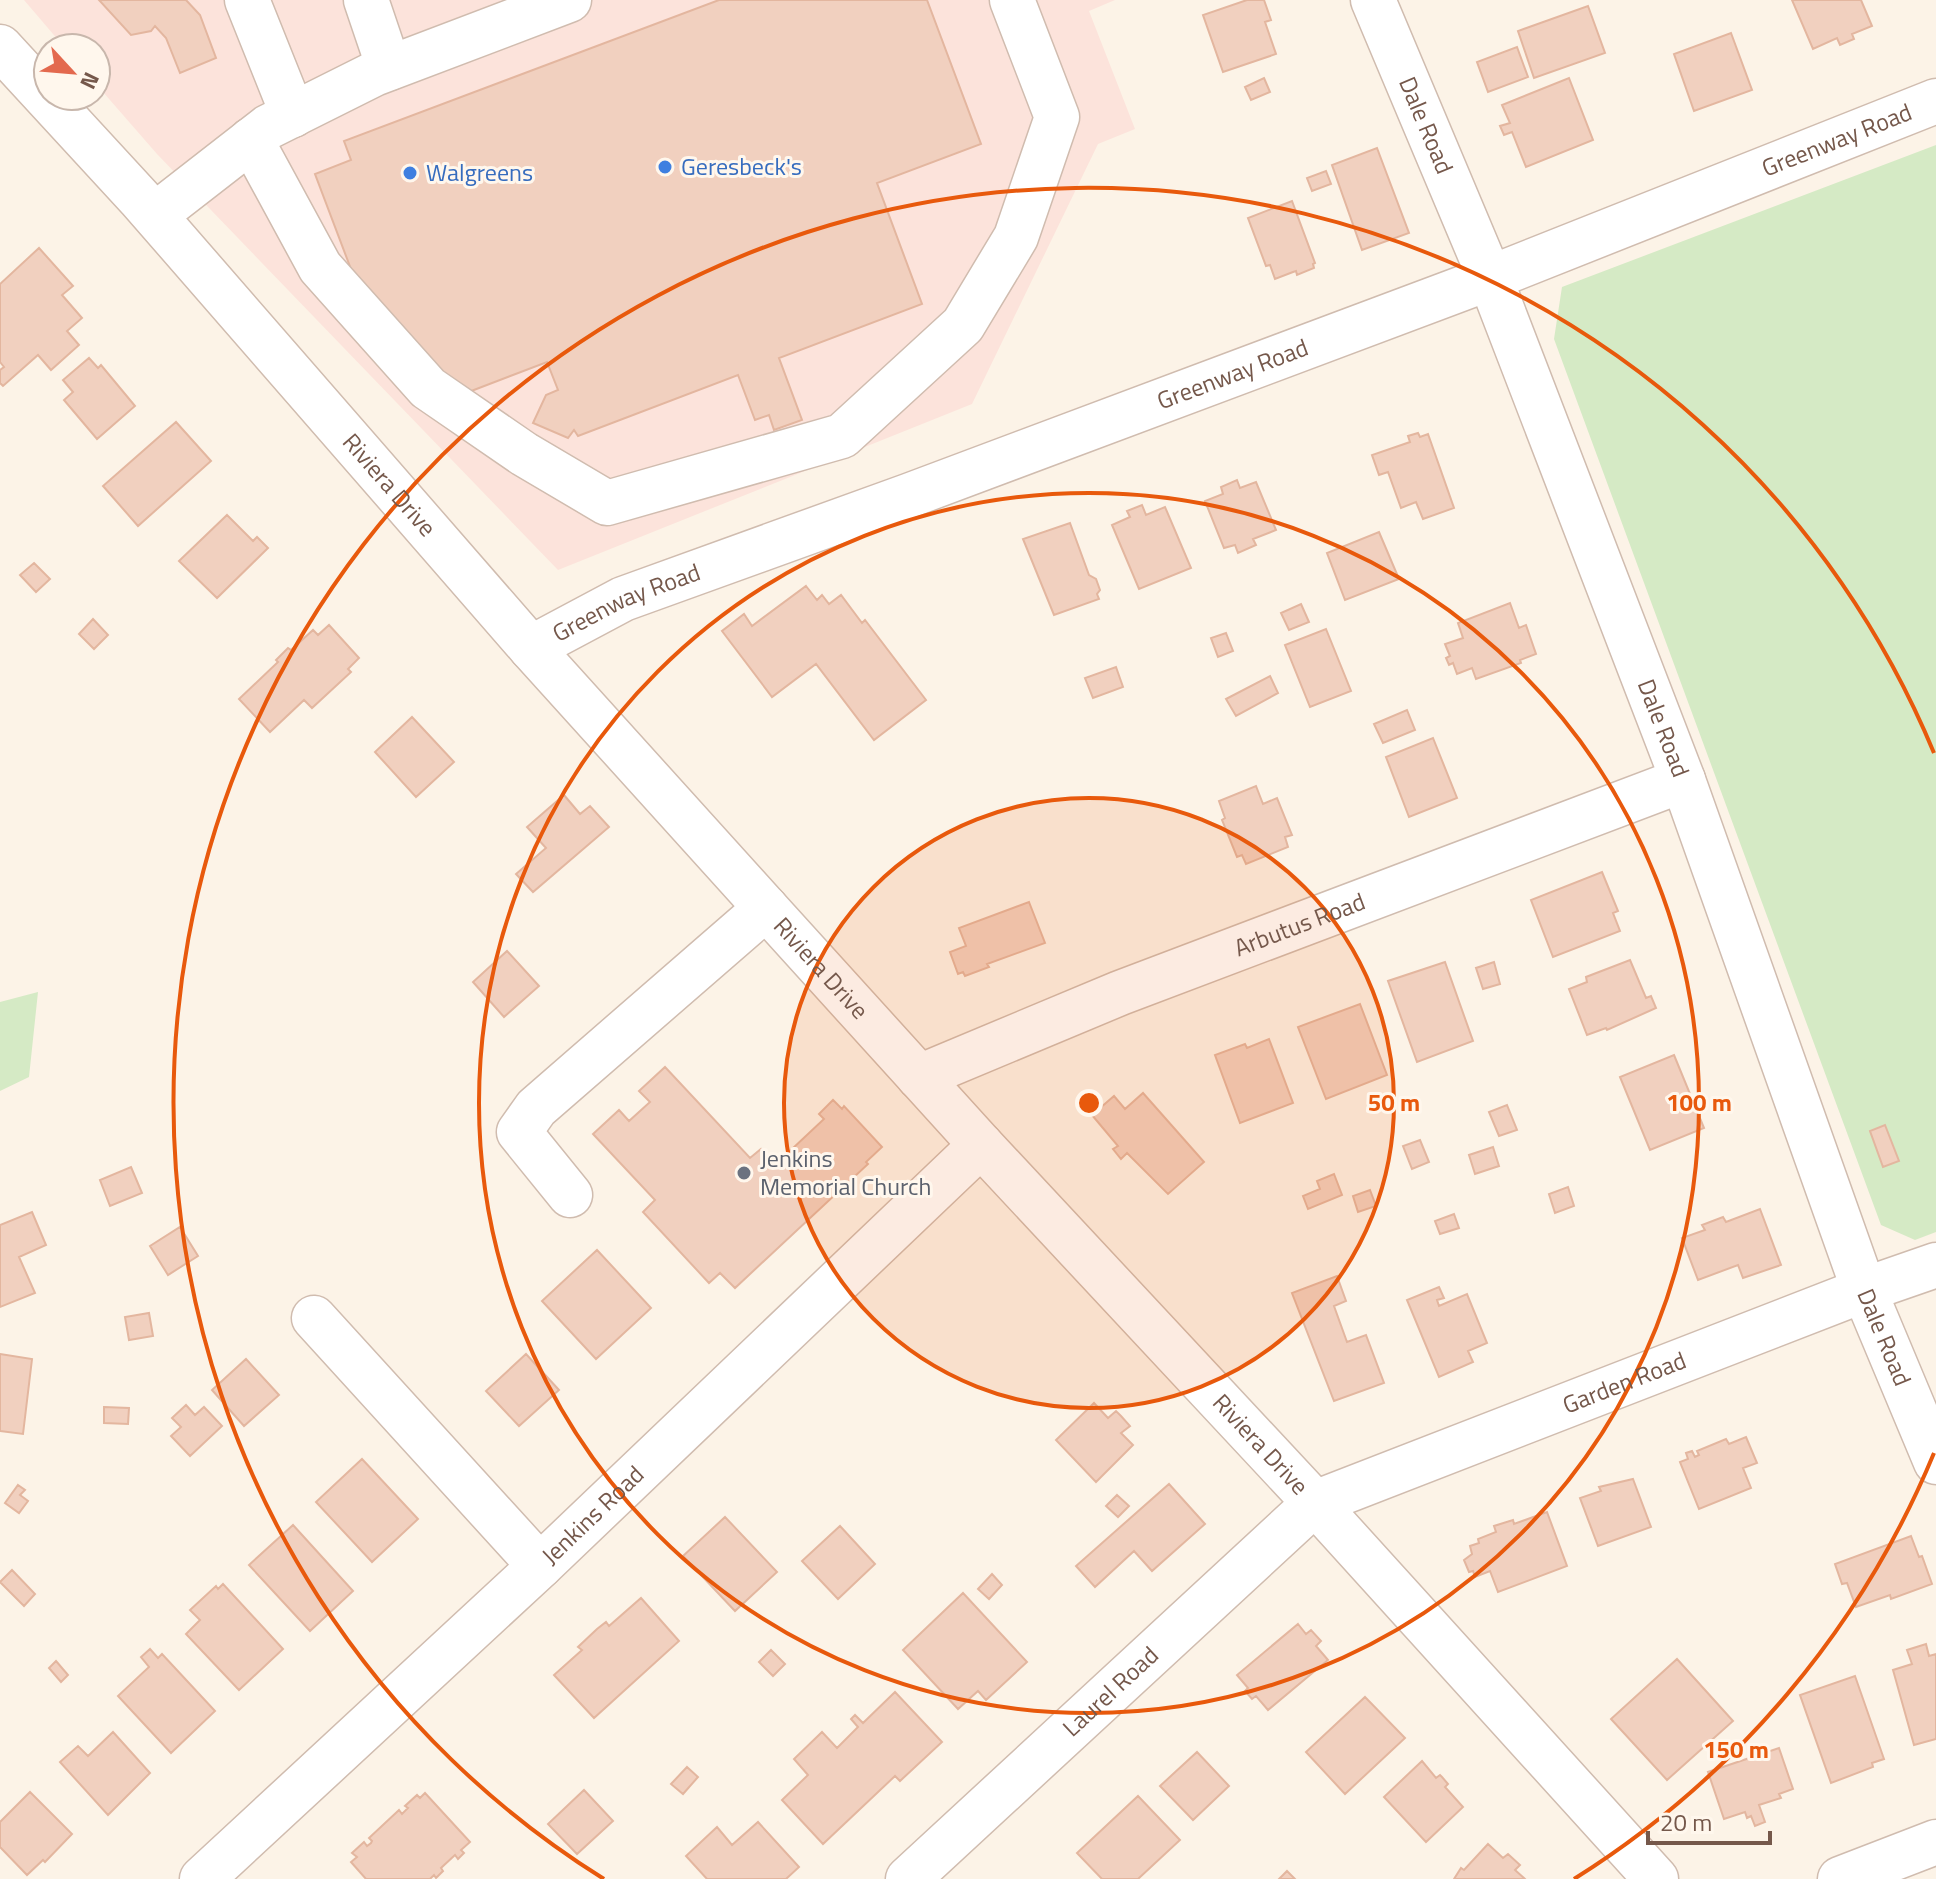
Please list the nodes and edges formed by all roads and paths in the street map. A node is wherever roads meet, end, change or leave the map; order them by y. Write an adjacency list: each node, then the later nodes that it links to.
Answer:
1 (247, 0): 9 (street)
2 (366, 0): 7 (street)
3 (569, 0): 7 (street)
4 (1012, 0): 10 (street)
5 (1373, 0): 12 (street, Dale Road)
6 (0, 47): 11 (street, Riviera Drive)
7 (389, 68): 9 (street)
8 (1936, 101): 12 (street, Greenway Road)
9 (293, 115): 10 (street)
10 (251, 140): 11 (street)
11 (155, 215): 13 (street, Riviera Drive)
12 (1490, 278): 13 (street, Greenway Road); 14 (street, Dale Road)
13 (531, 648): 15 (street, Riviera Drive)
14 (1683, 780): 16 (street, Arbutus Road); 20 (street, Dale Road)
15 (766, 908): 16 (street, Riviera Drive); 18 (street)
16 (919, 1077): 17 (street, Riviera Drive)
17 (981, 1145): 23 (street, Riviera Drive); 24 (street, Jenkins Road)
18 (570, 1195)
19 (1936, 1265): 20 (street, Garden Road)
20 (1864, 1290): 22 (street, Dale Road); 23 (street, Garden Road)
21 (314, 1318): 24 (street)
22 (1936, 1462)
23 (1315, 1503): 26 (street, Riviera Drive); 28 (street, Laurel Road)
24 (540, 1566): 27 (street, Jenkins Road)
25 (1936, 1842): 29 (street)
26 (1650, 1877)
27 (202, 1879)
28 (908, 1879)
29 (1840, 1879)

